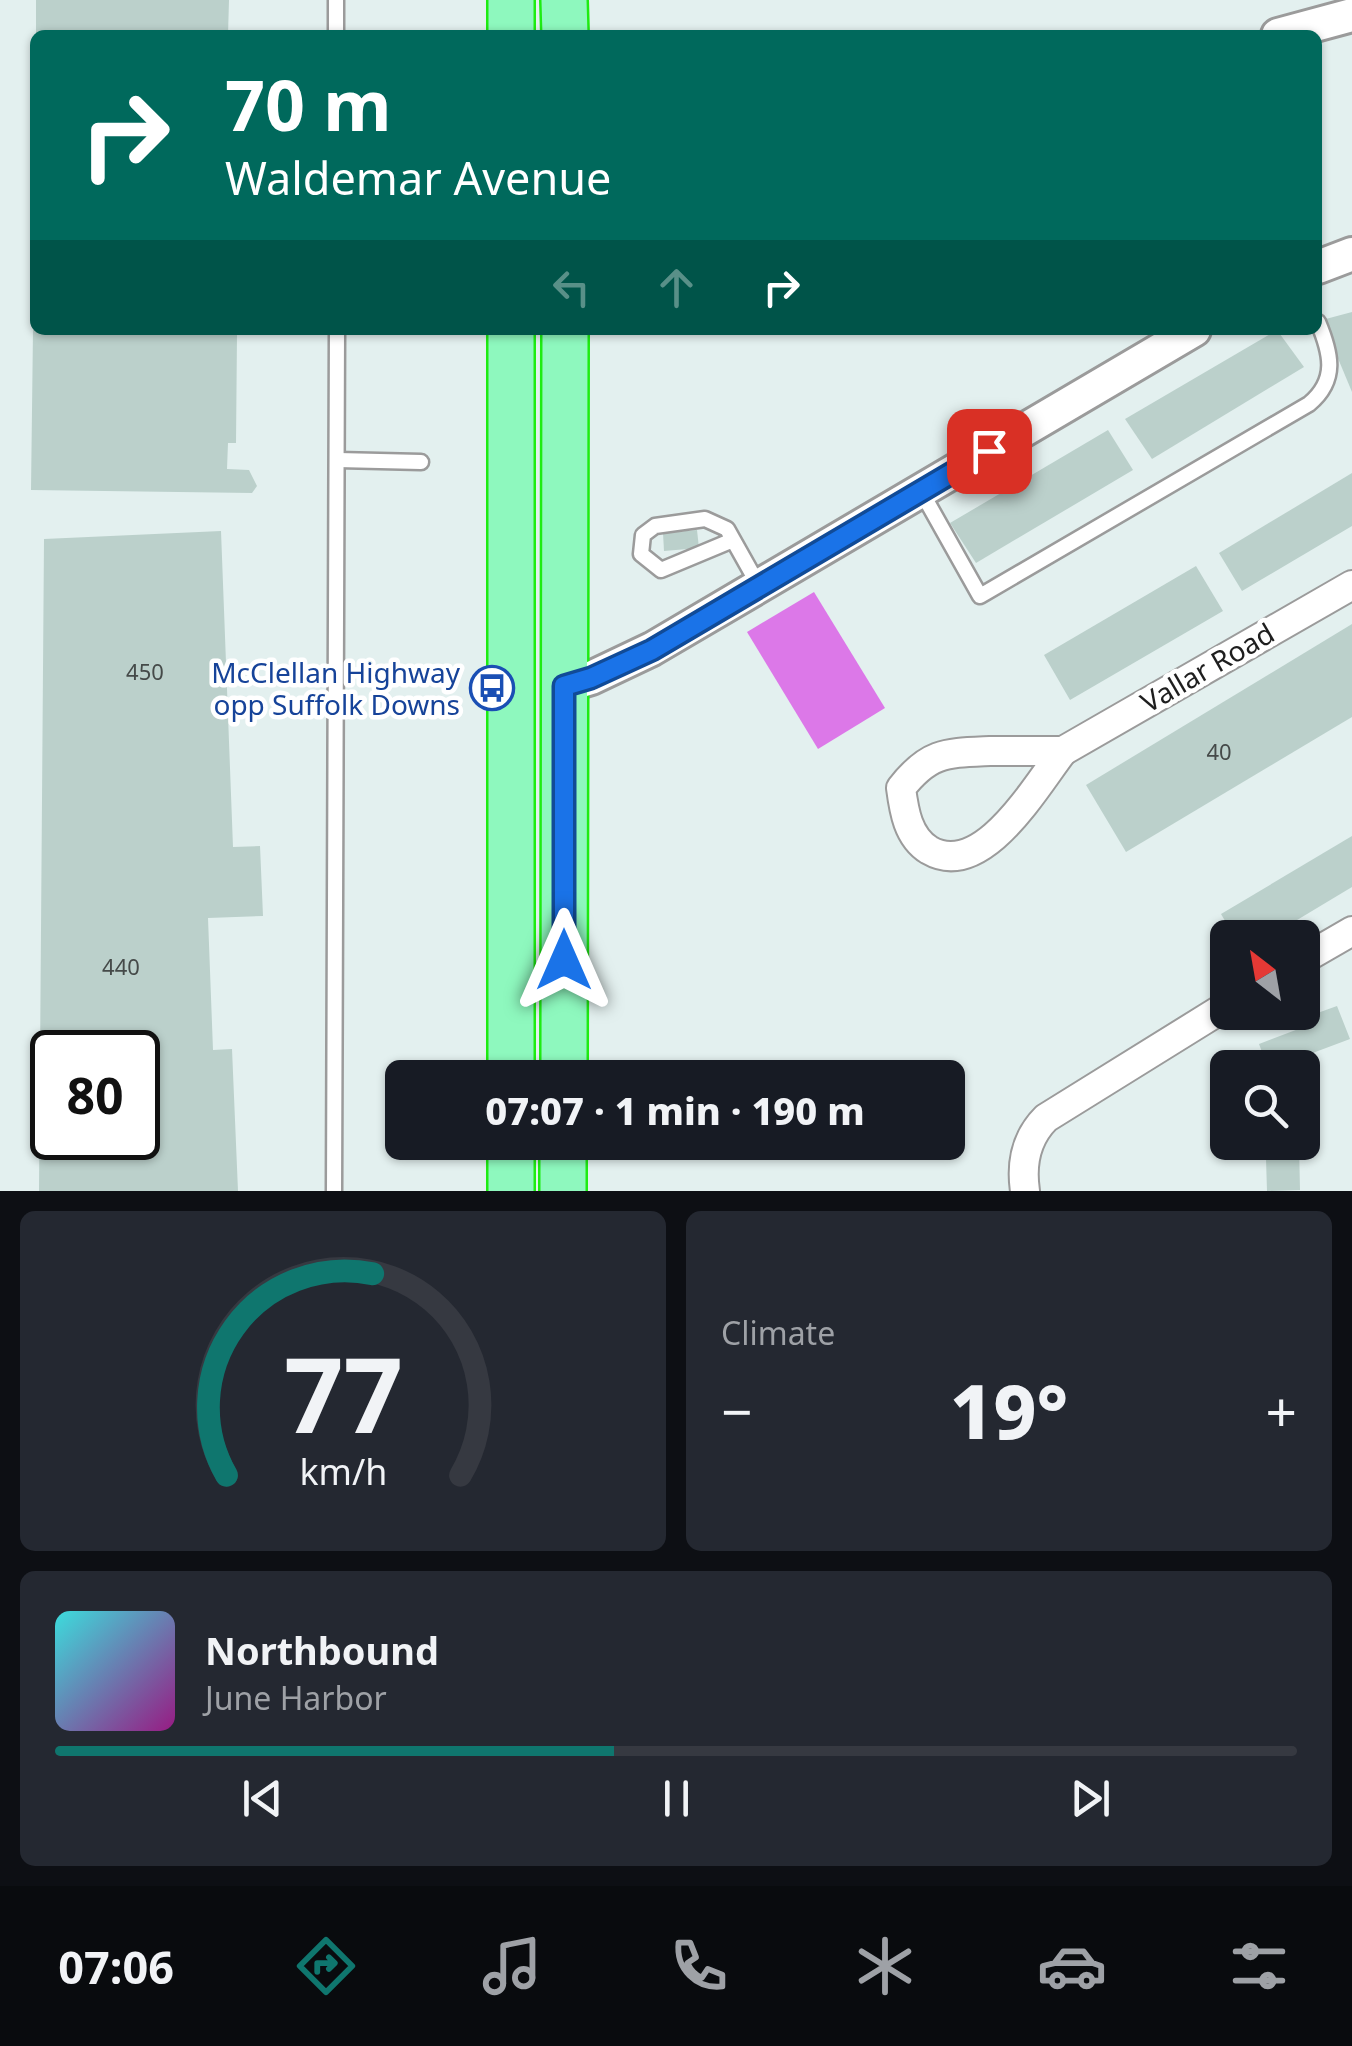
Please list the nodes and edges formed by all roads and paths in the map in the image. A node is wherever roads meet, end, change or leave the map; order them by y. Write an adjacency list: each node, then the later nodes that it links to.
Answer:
1 (336, 0): 5 (lane)
2 (511, 0): 6 (highway)
3 (564, 0): 7 (highway)
4 (1352, 15): 8 (street)
5 (336, 30)
6 (511, 30)
7 (565, 30)
8 (1296, 30)
9 (1352, 254): 10 (street)
10 (1322, 266)
11 (1322, 331): 18 (lane)
12 (337, 335): 16 (lane)
13 (510, 335): 27 (highway)
14 (565, 335): 22 (highway)
15 (1186, 335): 18 (street)
16 (338, 460): 17 (lane); 31 (lane)
17 (421, 462)
18 (921, 491): 21 (street)
19 (733, 540): 19 (lane); 21 (lane)
20 (1352, 585): 23 (street, Vallar Road)
21 (759, 587): 22 (street)
22 (564, 686): 28 (highway)
23 (1064, 752): 23 (street, Vallar Road)
24 (1352, 930): 25 (street)
25 (1320, 949)
26 (1210, 1016): 34 (street)
27 (510, 1060)
28 (564, 1060)
29 (510, 1160): 32 (highway)
30 (563, 1160): 33 (highway)
31 (334, 1191)
32 (510, 1191)
33 (563, 1191)
34 (1025, 1191)

